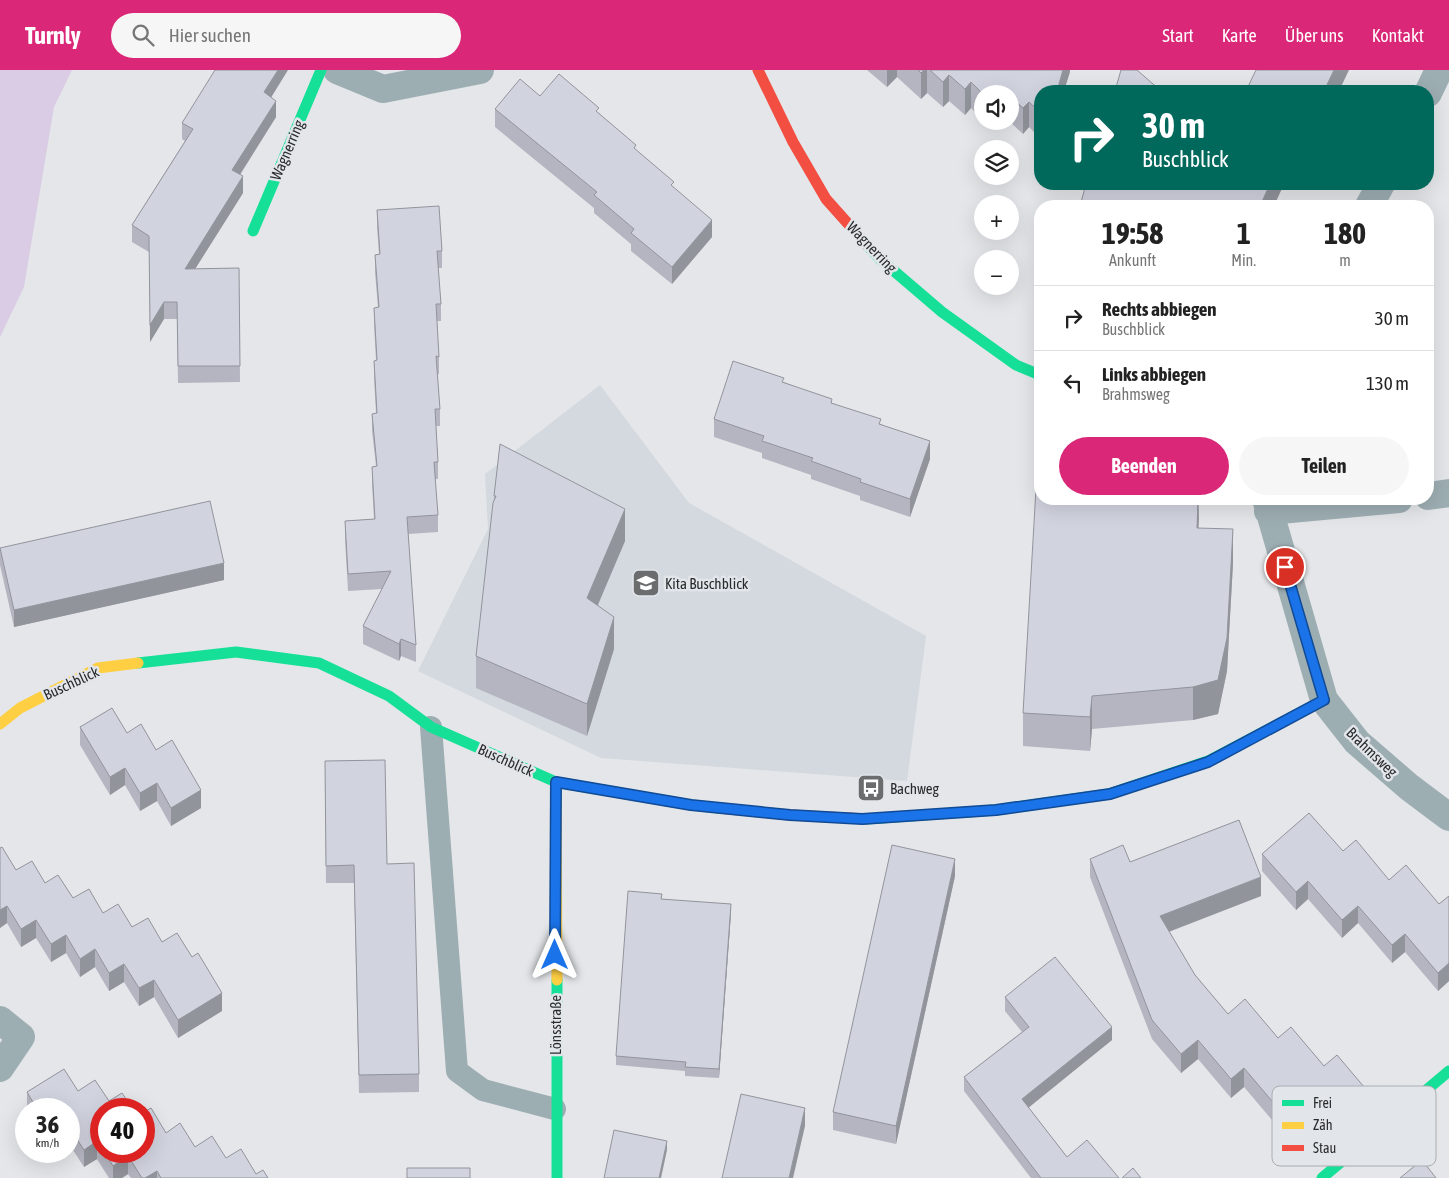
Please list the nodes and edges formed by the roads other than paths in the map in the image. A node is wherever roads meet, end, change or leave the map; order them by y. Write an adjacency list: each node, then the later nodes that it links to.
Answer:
1 (321, 70): 7 (street, Wagnerring)
2 (337, 70): 3 (street)
3 (480, 70)
4 (758, 70): 8 (street, Wagnerring)
5 (1439, 70): 6 (street)
6 (1432, 85)
7 (253, 231)
8 (1034, 372)
9 (1449, 494): 10 (street)
10 (1434, 495)
11 (1267, 505): 12 (street, Brahmsweg)
12 (1324, 700): 15 (street, Buschblick); 16 (street, Brahmsweg)
13 (0, 724): 14 (street, Buschblick)
14 (431, 727): 15 (street, Buschblick); 21 (lane)
15 (556, 782): 21 (street, Lönsstraße)
16 (1449, 818)
17 (0, 1020): 18 (street)
18 (0, 1068)
19 (1449, 1071): 20 (street)
20 (1431, 1086)
21 (555, 1110): 23 (street, Lönsstraße)
22 (1336, 1166): 24 (street)
23 (556, 1178)
24 (1322, 1178)

